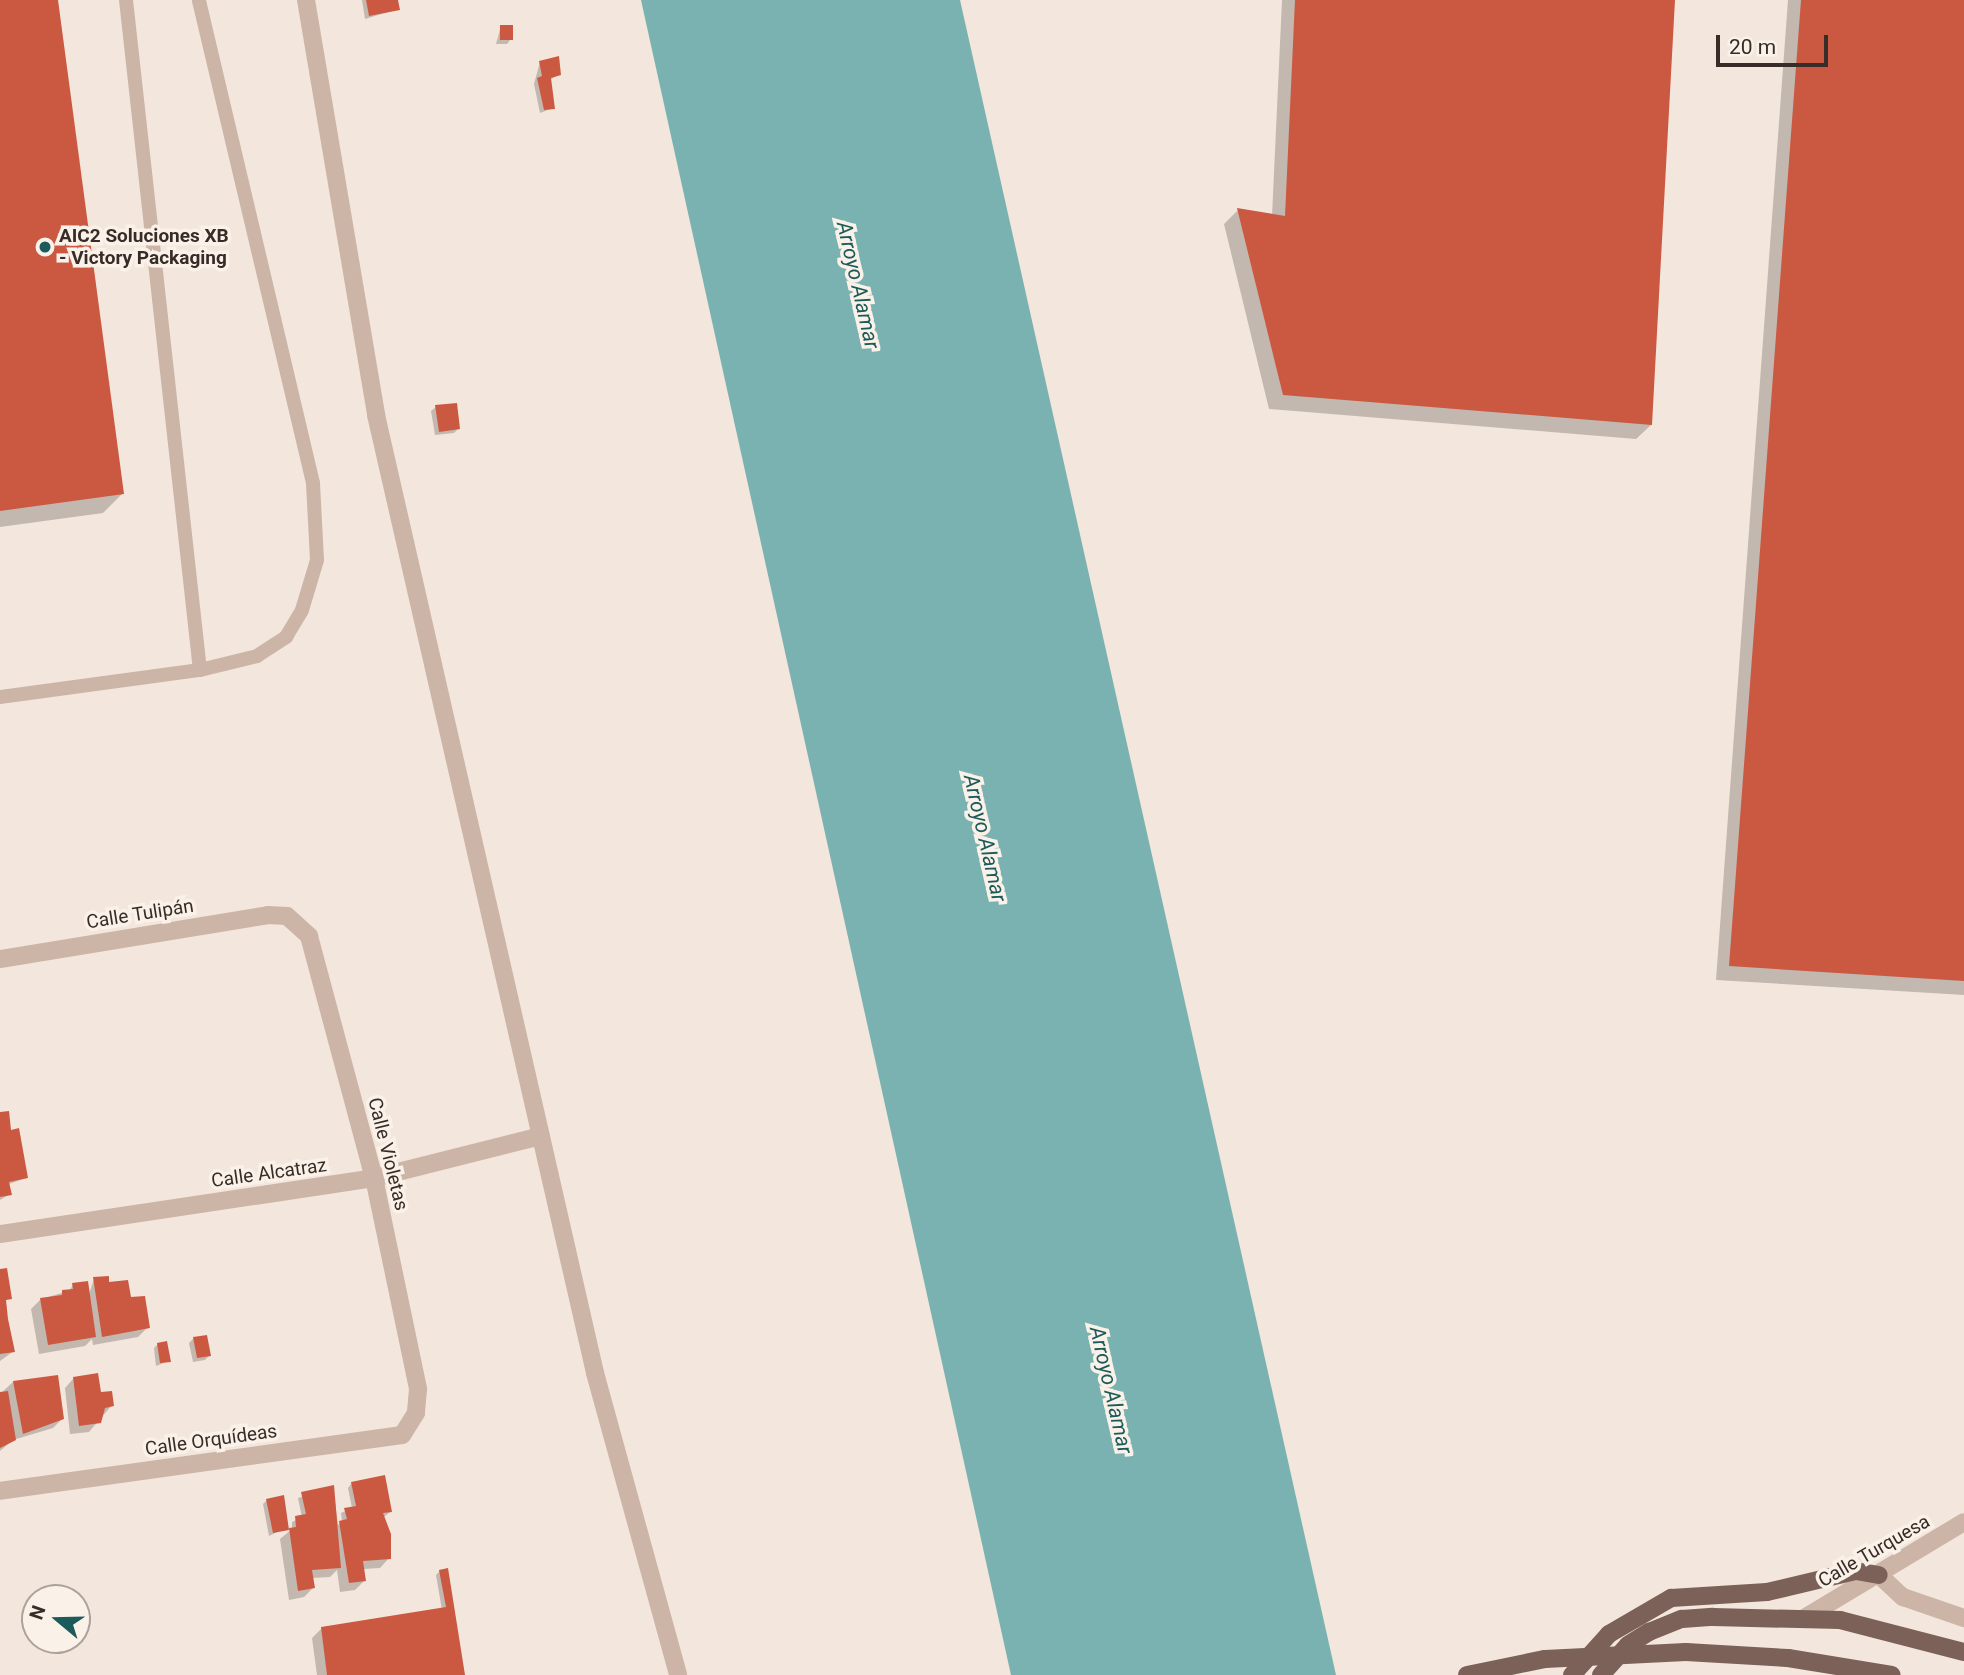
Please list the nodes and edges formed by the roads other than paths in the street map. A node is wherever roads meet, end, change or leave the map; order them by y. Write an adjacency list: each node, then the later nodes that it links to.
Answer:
1 (126, 0): 4 (lane)
2 (199, 0): 4 (lane)
3 (306, 0): 8 (street)
4 (200, 670): 5 (lane)
5 (0, 697)
6 (287, 916): 7 (street, Calle Tulipán); 9 (street, Calle Violetas)
7 (0, 959)
8 (541, 1136): 9 (street, Calle Alcatraz); 18 (street)
9 (374, 1178): 10 (street, Calle Alcatraz); 11 (street, Calle Violetas)
10 (0, 1234)
11 (416, 1413): 12 (street, Calle Orquídeas)
12 (0, 1491)
13 (1964, 1522): 14 (street, Calle Turquesa)
14 (1879, 1575): 15 (street, Calle Turquesa); 16 (street); 20 (main road)
15 (1806, 1617): 17 (main road); 21 (main road)
16 (1964, 1618)
17 (1964, 1653)
18 (678, 1675)
19 (1467, 1675): 22 (main road)
20 (1572, 1675)
21 (1601, 1675)
22 (1892, 1675)

